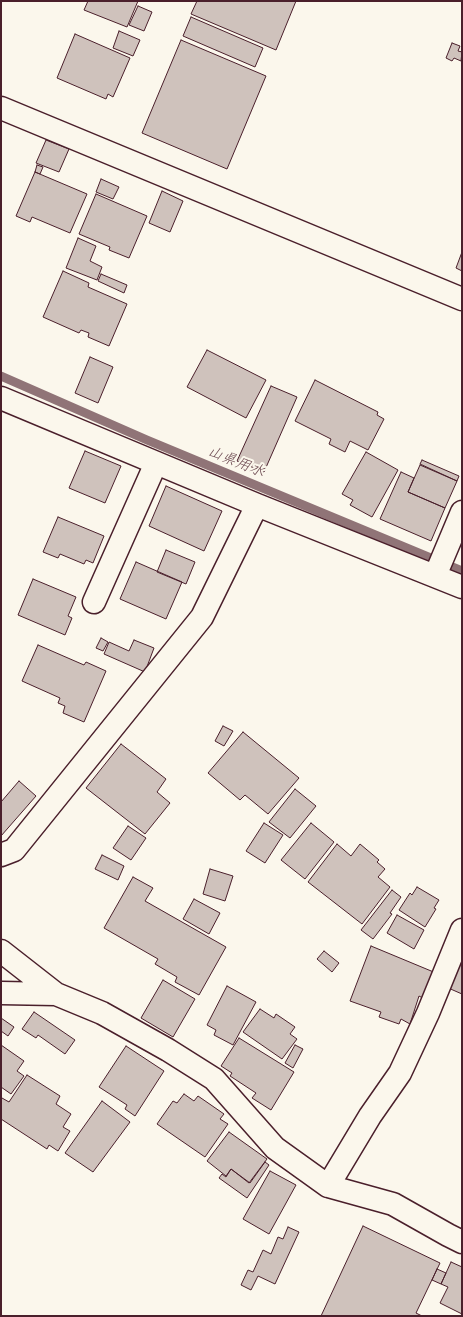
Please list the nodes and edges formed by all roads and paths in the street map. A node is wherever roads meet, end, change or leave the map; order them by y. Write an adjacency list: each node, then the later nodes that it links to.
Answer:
1 (1, 108): 2 (street)
2 (462, 299)
3 (1, 398): 4 (street)
4 (156, 463): 5 (street); 9 (street)
5 (257, 505): 7 (street); 10 (street)
6 (462, 512): 7 (street)
7 (440, 566): 8 (street)
8 (462, 588)
9 (94, 602)
10 (1, 855)
11 (462, 930): 15 (street)
12 (1, 951): 14 (street)
13 (1, 993): 14 (street)
14 (56, 994): 15 (street)
15 (328, 1186): 16 (street)
16 (462, 1242)

